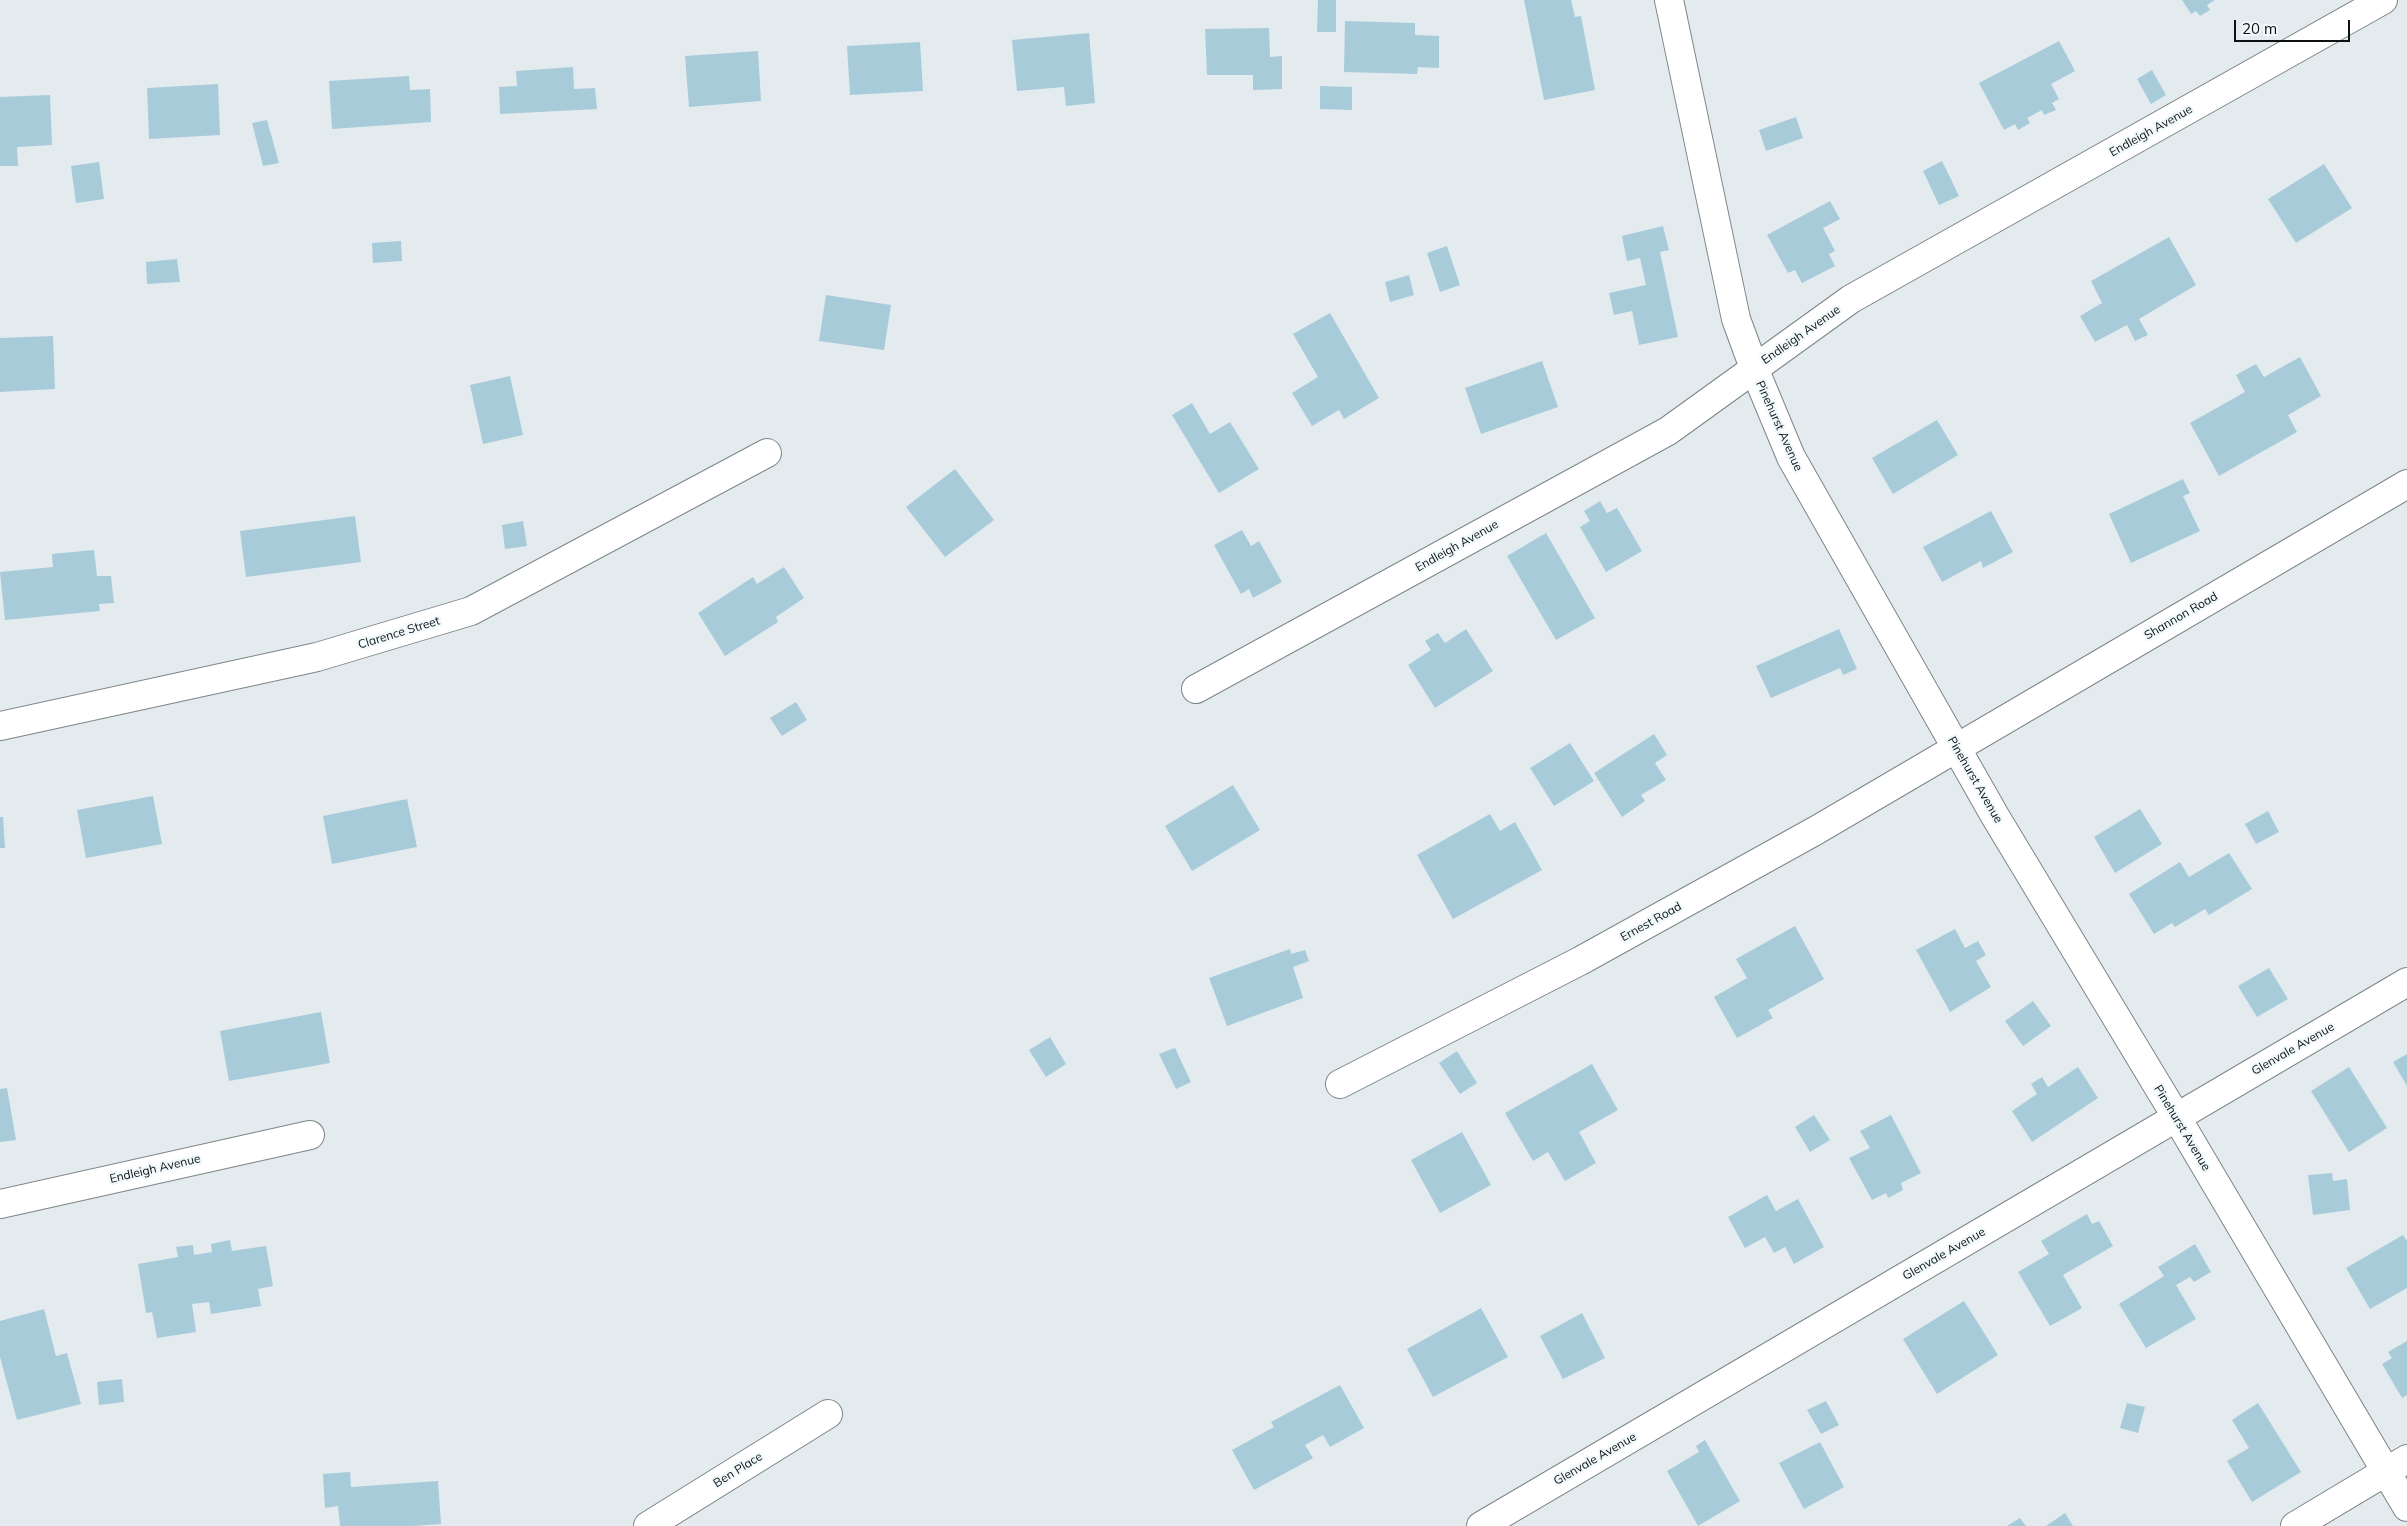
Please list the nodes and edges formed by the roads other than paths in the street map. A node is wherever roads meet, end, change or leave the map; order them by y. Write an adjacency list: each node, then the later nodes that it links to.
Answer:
1 (1669, 0): 3 (street, Pinehurst Avenue)
2 (2383, 0): 3 (street, Endleigh Avenue)
3 (1754, 368): 6 (street, Endleigh Avenue); 8 (street, Pinehurst Avenue)
4 (767, 453): 7 (street, Clarence Street)
5 (2407, 484): 8 (street, Shannon Road)
6 (1196, 689)
7 (0, 726)
8 (1956, 747): 10 (street, Ernest Road); 11 (street, Pinehurst Avenue)
9 (2407, 982): 11 (street, Glenvale Avenue)
10 (1340, 1084)
11 (2177, 1118): 15 (street, Pinehurst Avenue); 18 (street, Glenvale Avenue)
12 (310, 1135): 13 (street, Endleigh Avenue)
13 (0, 1204)
14 (828, 1414): 17 (street, Ben Place)
15 (2396, 1466): 16 (street, Pinehurst Avenue); 19 (street)
16 (2407, 1507)
17 (648, 1526)
18 (1481, 1526)
19 (2295, 1526)

